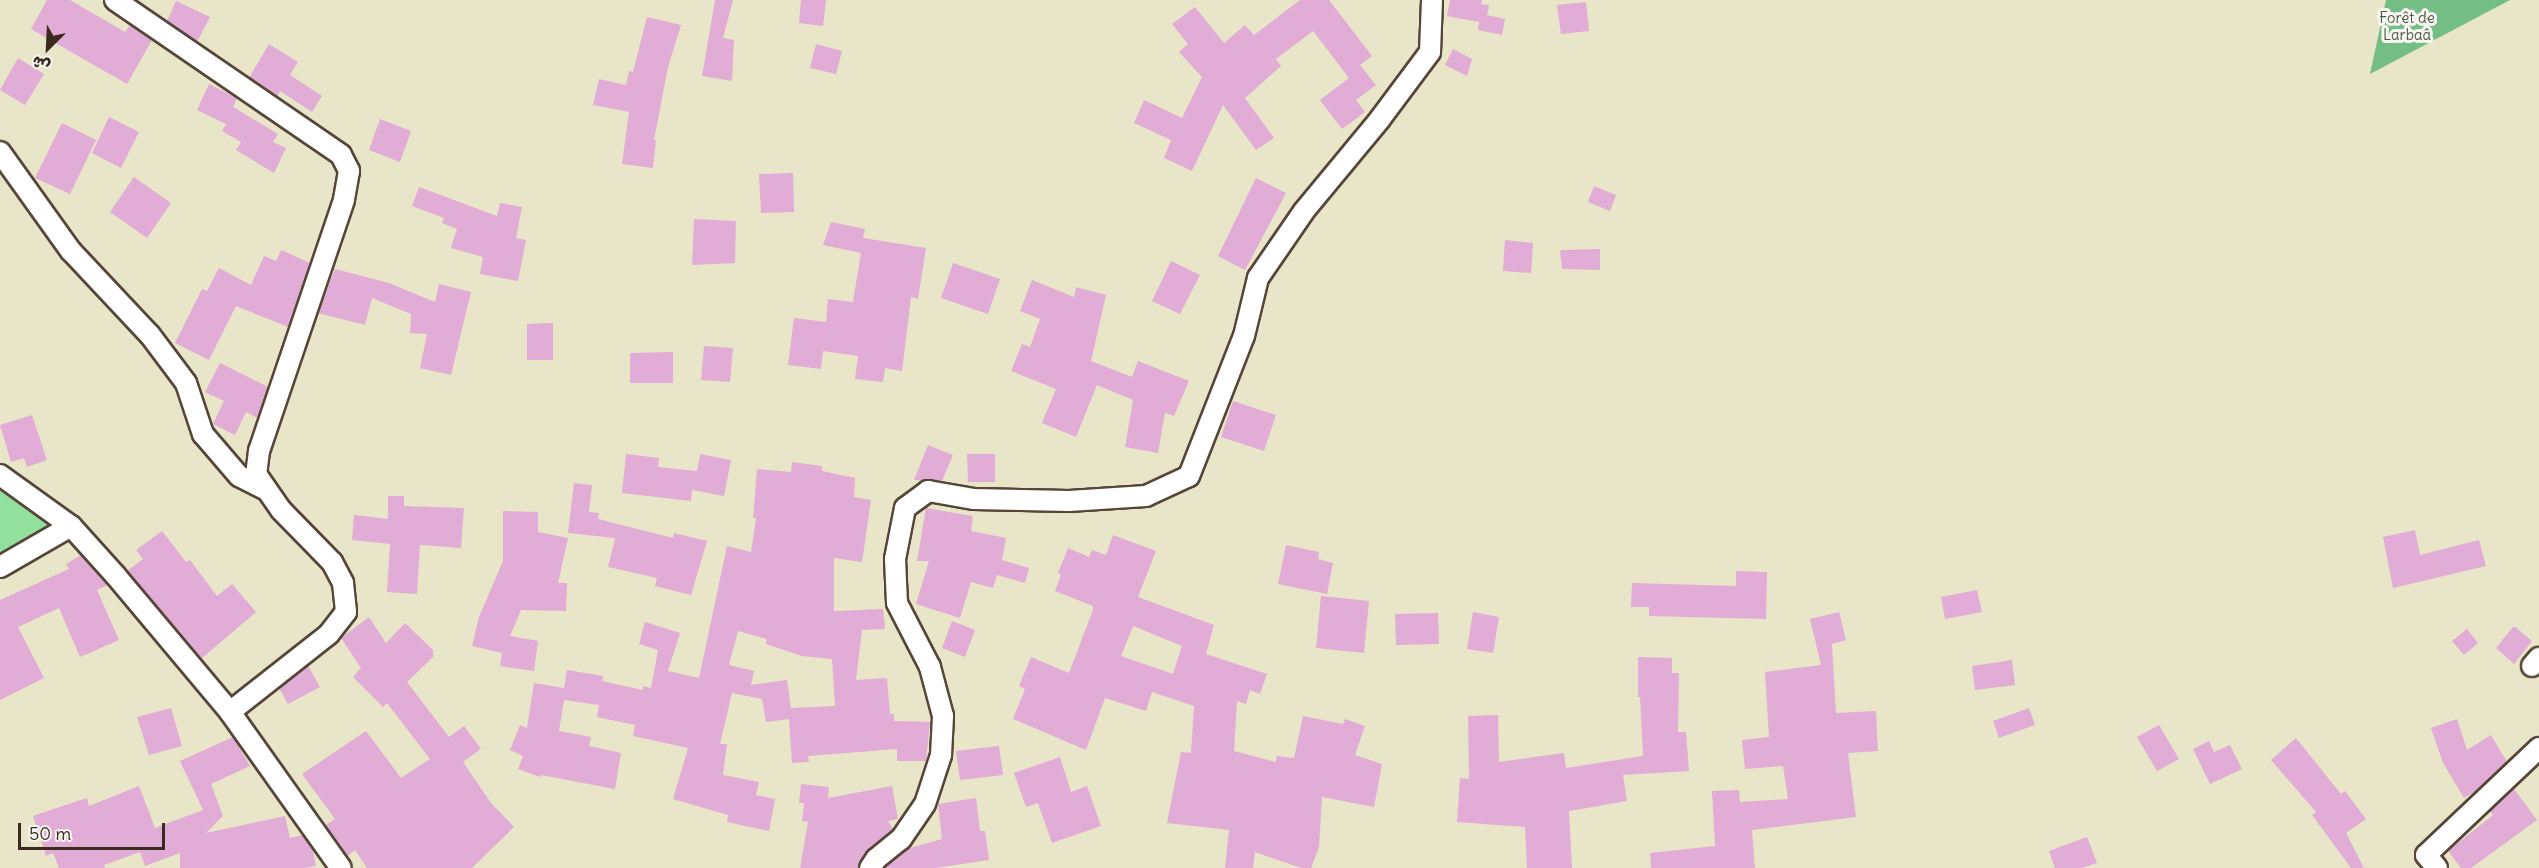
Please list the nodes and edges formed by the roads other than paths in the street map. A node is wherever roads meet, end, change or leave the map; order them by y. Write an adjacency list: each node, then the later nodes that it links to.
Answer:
1 (115, 0): 5 (street)
2 (1432, 0): 11 (street)
3 (0, 152): 5 (street)
4 (0, 475): 6 (street)
5 (265, 489): 8 (street)
6 (71, 526): 7 (street); 8 (street)
7 (0, 567)
8 (230, 712): 10 (street)
9 (2539, 748): 12 (street)
10 (341, 868)
11 (870, 868)
12 (2437, 868)

